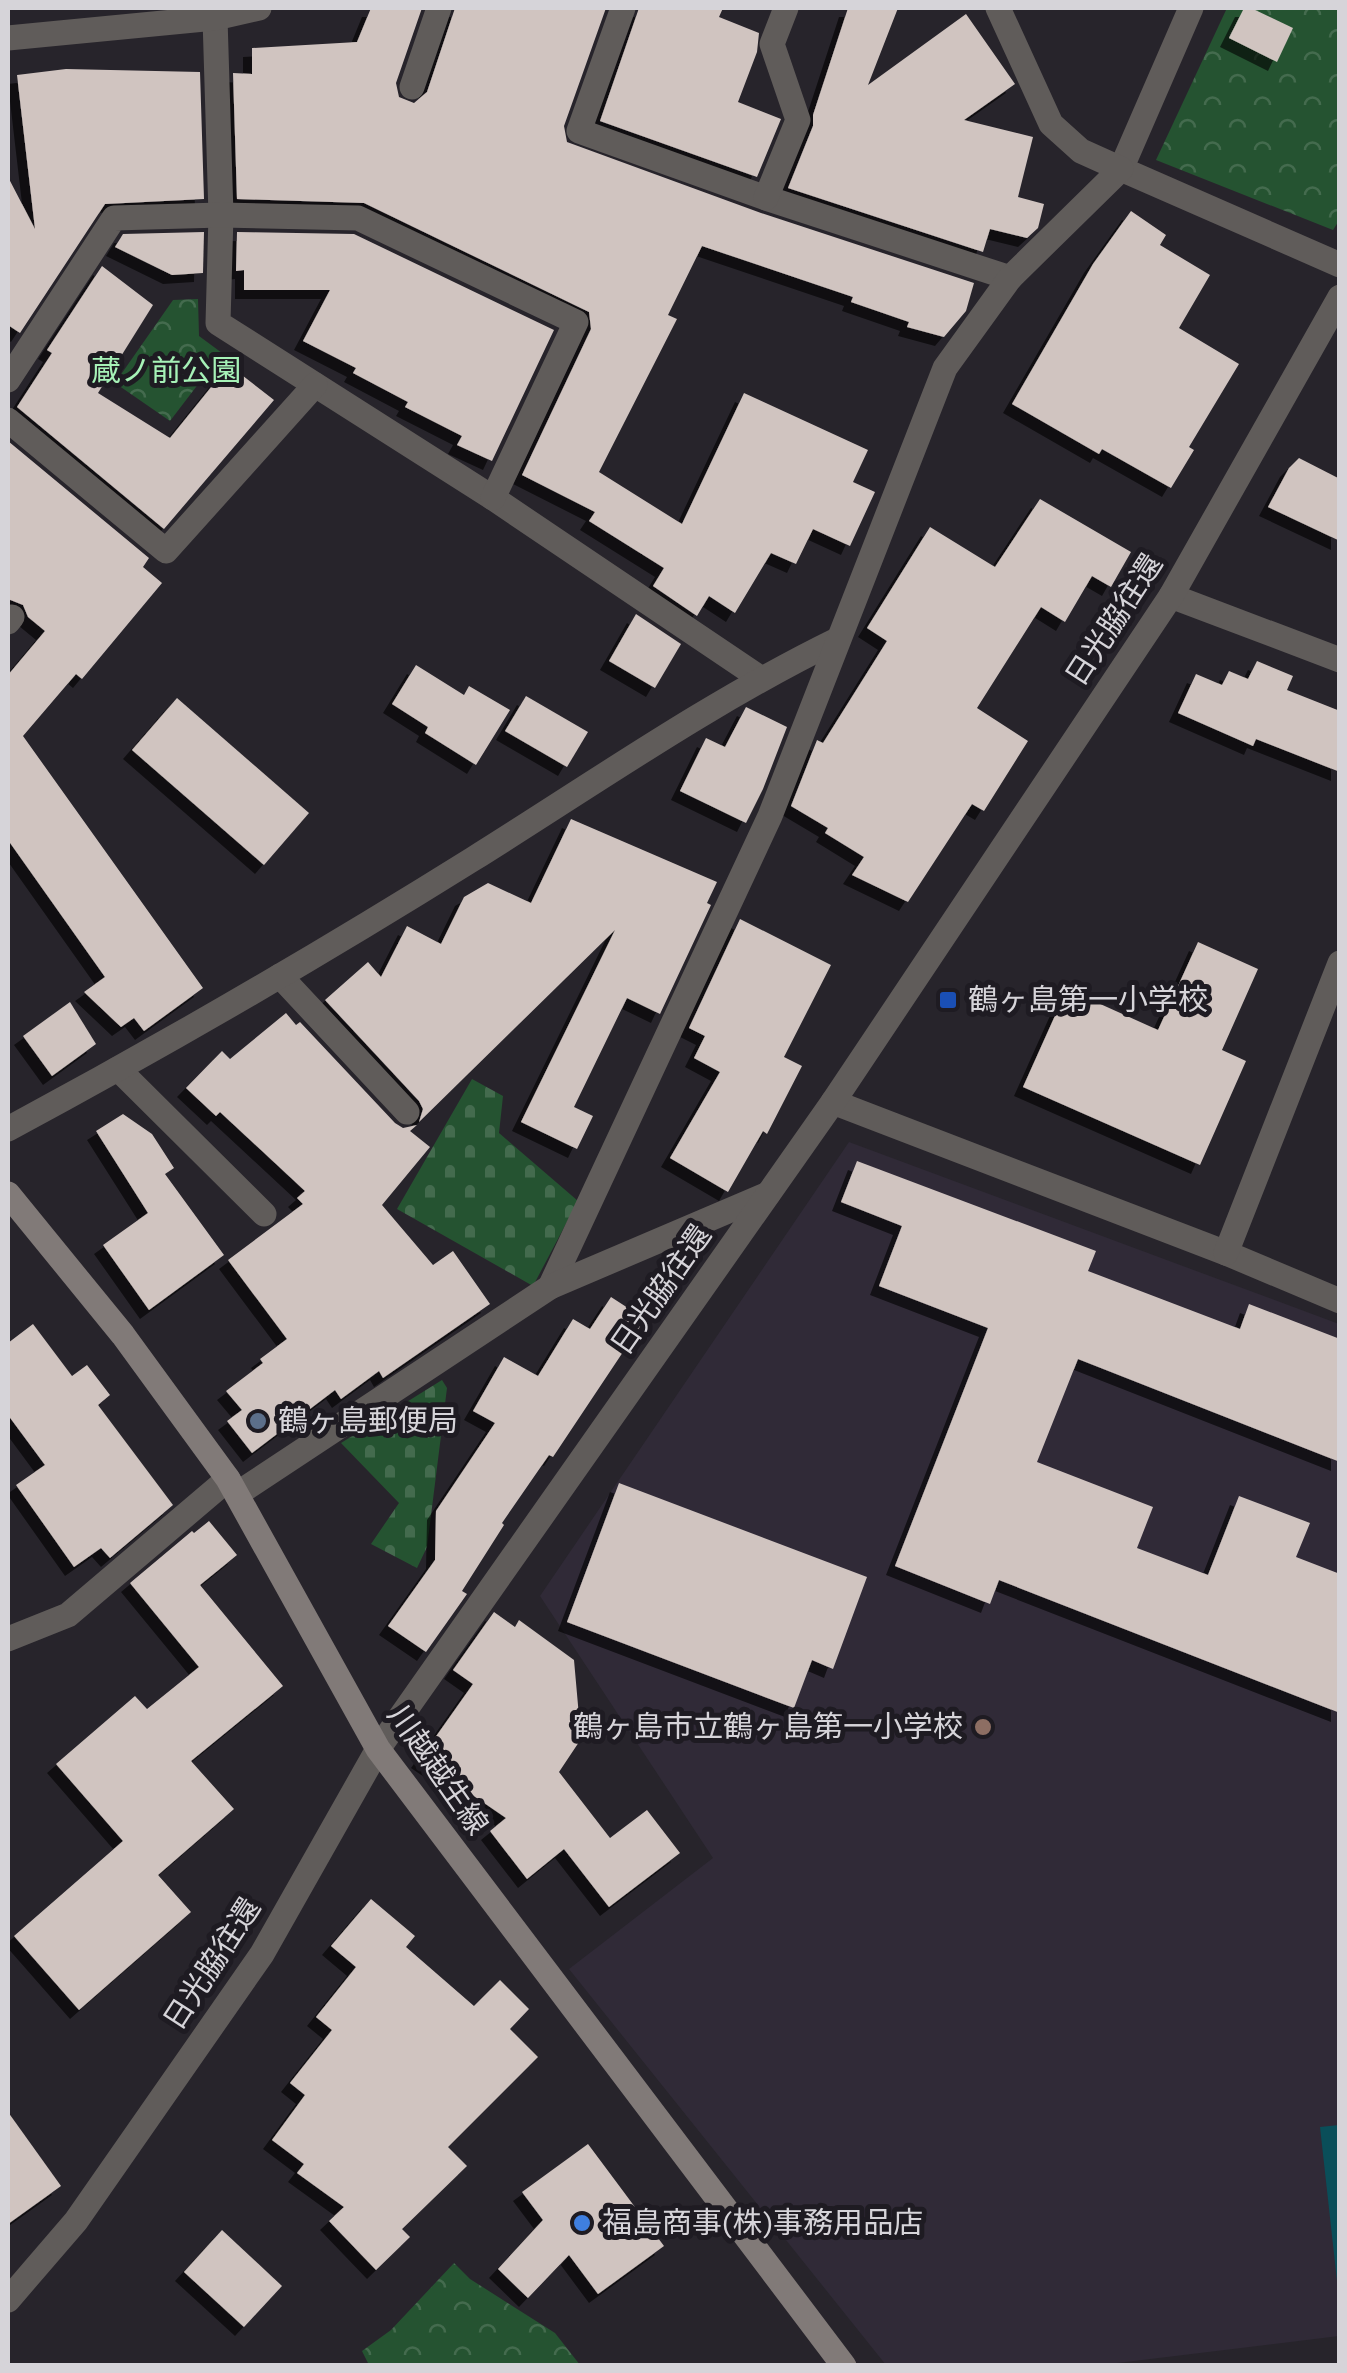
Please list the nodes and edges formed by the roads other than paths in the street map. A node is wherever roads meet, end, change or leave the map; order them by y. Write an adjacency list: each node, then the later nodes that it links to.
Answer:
1 (259, 8): 7 (street)
2 (439, 8): 9 (street)
3 (623, 8): 11 (street)
4 (786, 8): 11 (street)
5 (998, 8): 10 (street)
6 (1191, 8): 10 (street)
7 (216, 18): 8 (street); 12 (street)
8 (12, 28)
9 (412, 86)
10 (1121, 170): 13 (street); 14 (street)
11 (766, 198): 14 (street)
12 (221, 214): 16 (street); 17 (street); 19 (street)
13 (1340, 265)
14 (1010, 278): 21 (street)
15 (1340, 296): 20 (street, 日光脇往還)
16 (8, 380)
17 (315, 385): 18 (street); 19 (street)
18 (8, 420)
19 (493, 498): 23 (street)
20 (1171, 596): 22 (street); 27 (street, 日光脇往還)
21 (836, 640): 23 (street); 34 (street)
22 (1340, 660)
23 (760, 678): 25 (street)
24 (1340, 963): 33 (street)
25 (280, 976): 26 (street); 28 (street)
26 (118, 1069): 29 (street); 32 (street)
27 (833, 1102): 31 (street, 日光脇往還); 33 (street)
28 (407, 1112)
29 (8, 1128)
30 (8, 1194): 36 (main road, 川越越生線)
31 (768, 1194): 34 (street); 38 (street, 日光脇往還)
32 (264, 1214)
33 (1226, 1254): 35 (street)
34 (550, 1287): 36 (street)
35 (1340, 1302)
36 (232, 1487): 37 (street); 38 (main road, 川越越生線)
37 (8, 1639)
38 (378, 1749): 39 (street, 日光脇往還); 40 (main road, 川越越生線)
39 (8, 2300)
40 (844, 2366)

